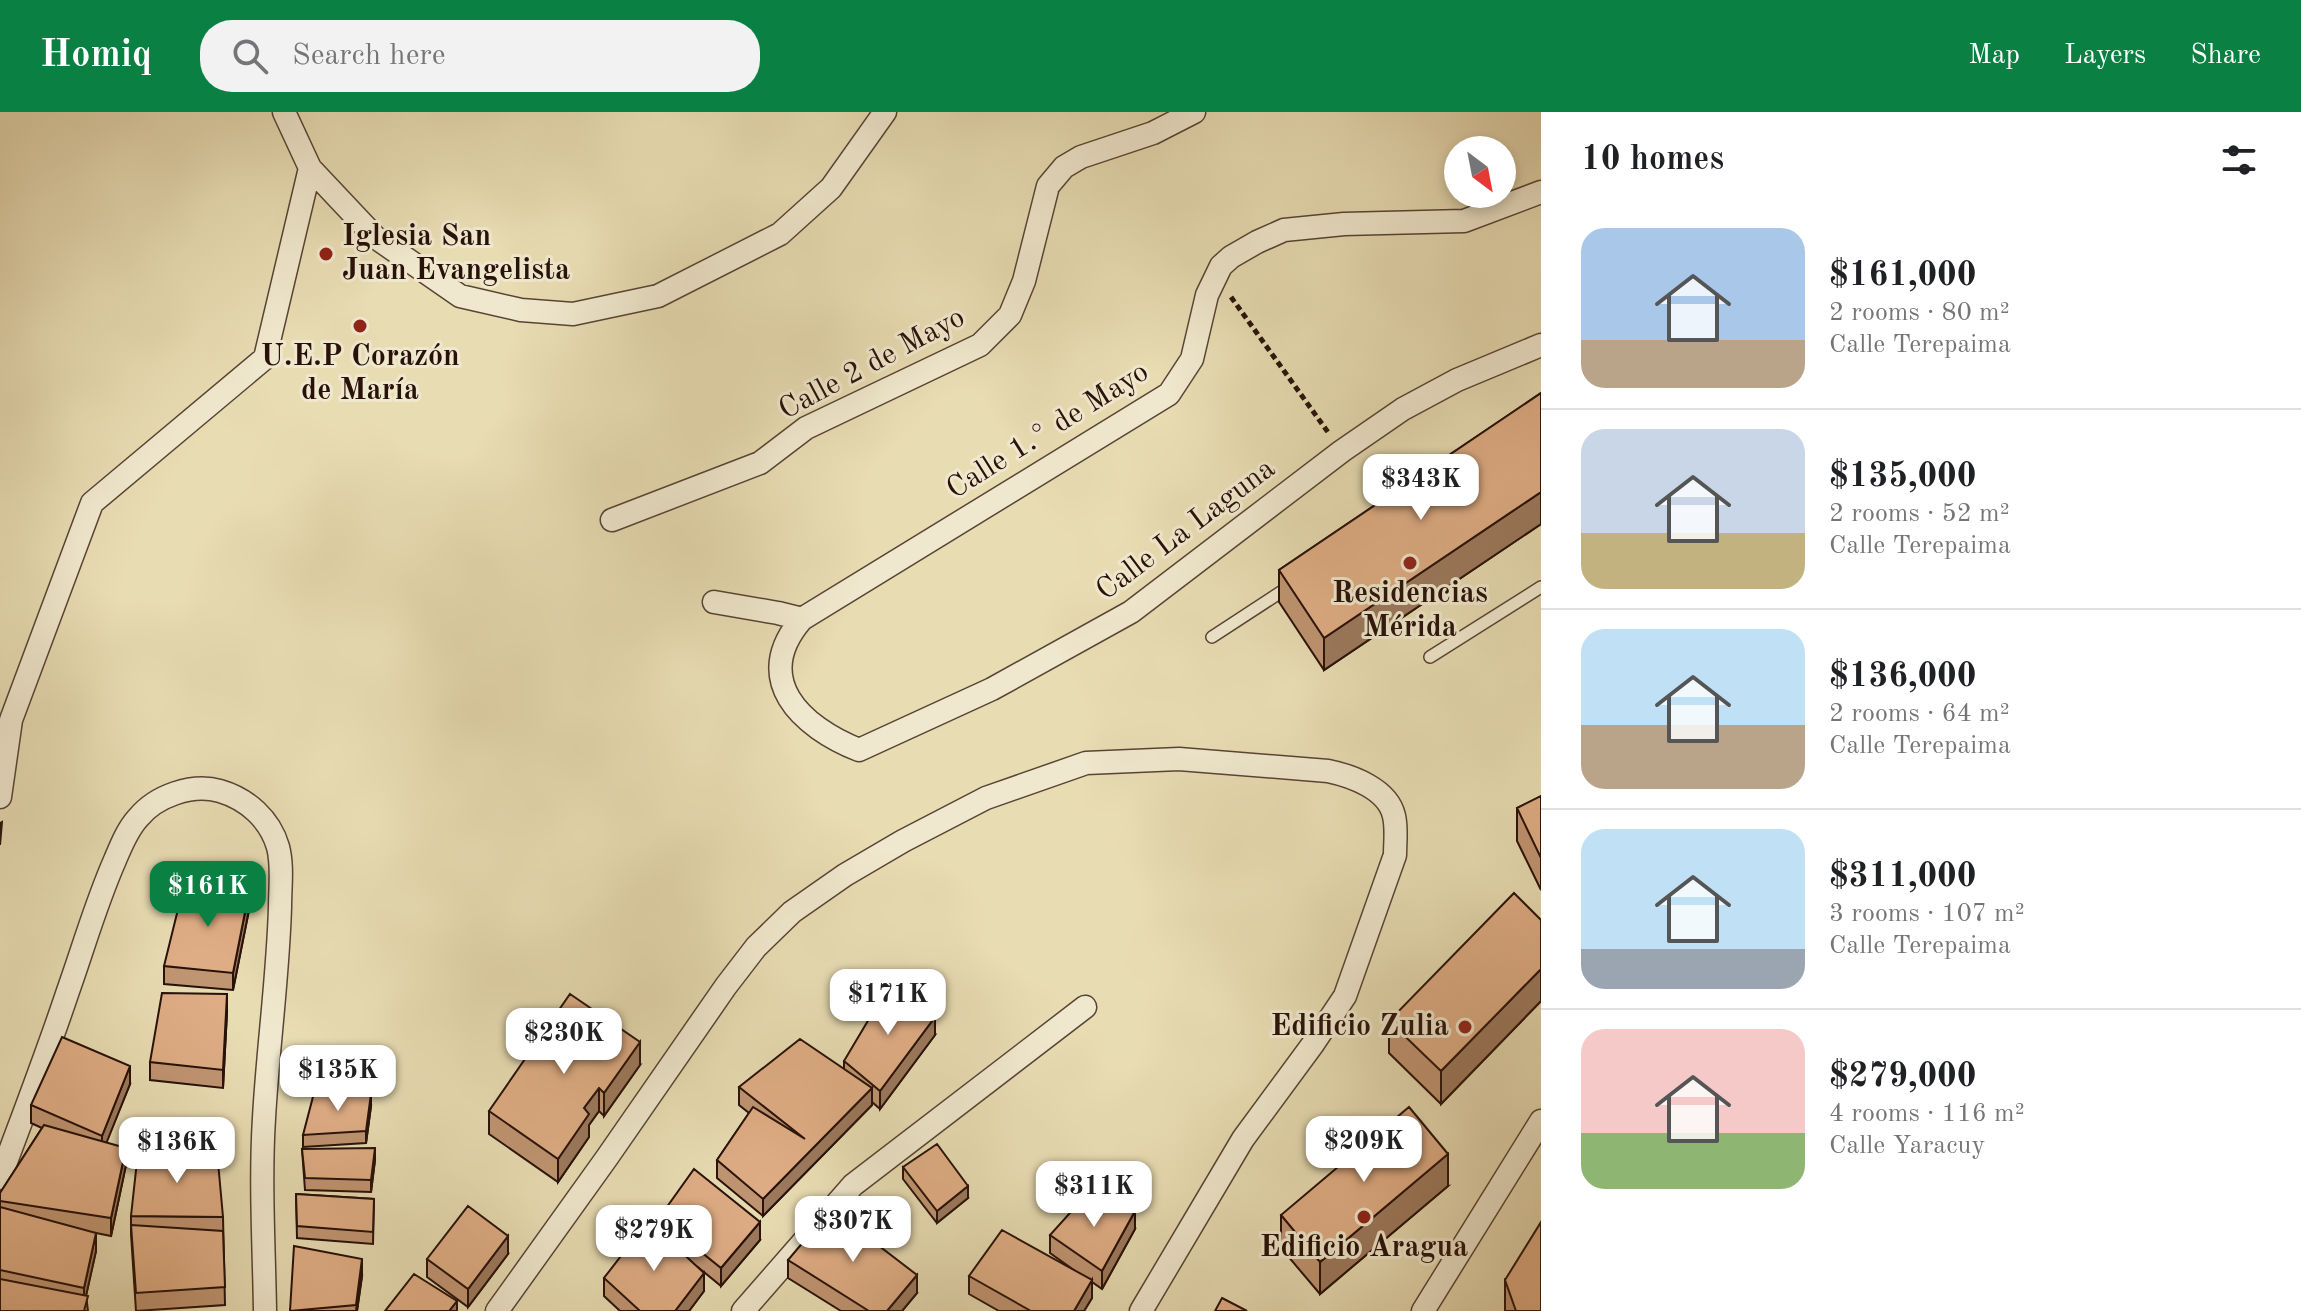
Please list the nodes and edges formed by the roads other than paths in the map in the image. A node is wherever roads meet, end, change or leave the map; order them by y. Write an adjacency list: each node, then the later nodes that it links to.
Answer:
1 (284, 112): 4 (street)
2 (885, 112): 4 (street)
3 (1194, 112): 7 (street, Calle 2 de Mayo)
4 (310, 168): 14 (street)
5 (1541, 192): 11 (street, Calle 1.° de Mayo)
6 (1541, 345): 11 (street, Calle La Laguna)
7 (612, 520)
8 (1304, 576): 12 (lane)
9 (1541, 587): 13 (lane)
10 (714, 602): 11 (street)
11 (802, 619)
12 (1212, 637)
13 (1430, 657)
14 (0, 797)
15 (1085, 1007): 20 (street)
16 (1541, 1121): 22 (street)
17 (0, 1178): 18 (street)
18 (265, 1311)
19 (497, 1311): 21 (street)
20 (743, 1311)
21 (1141, 1311)
22 (1423, 1311)

